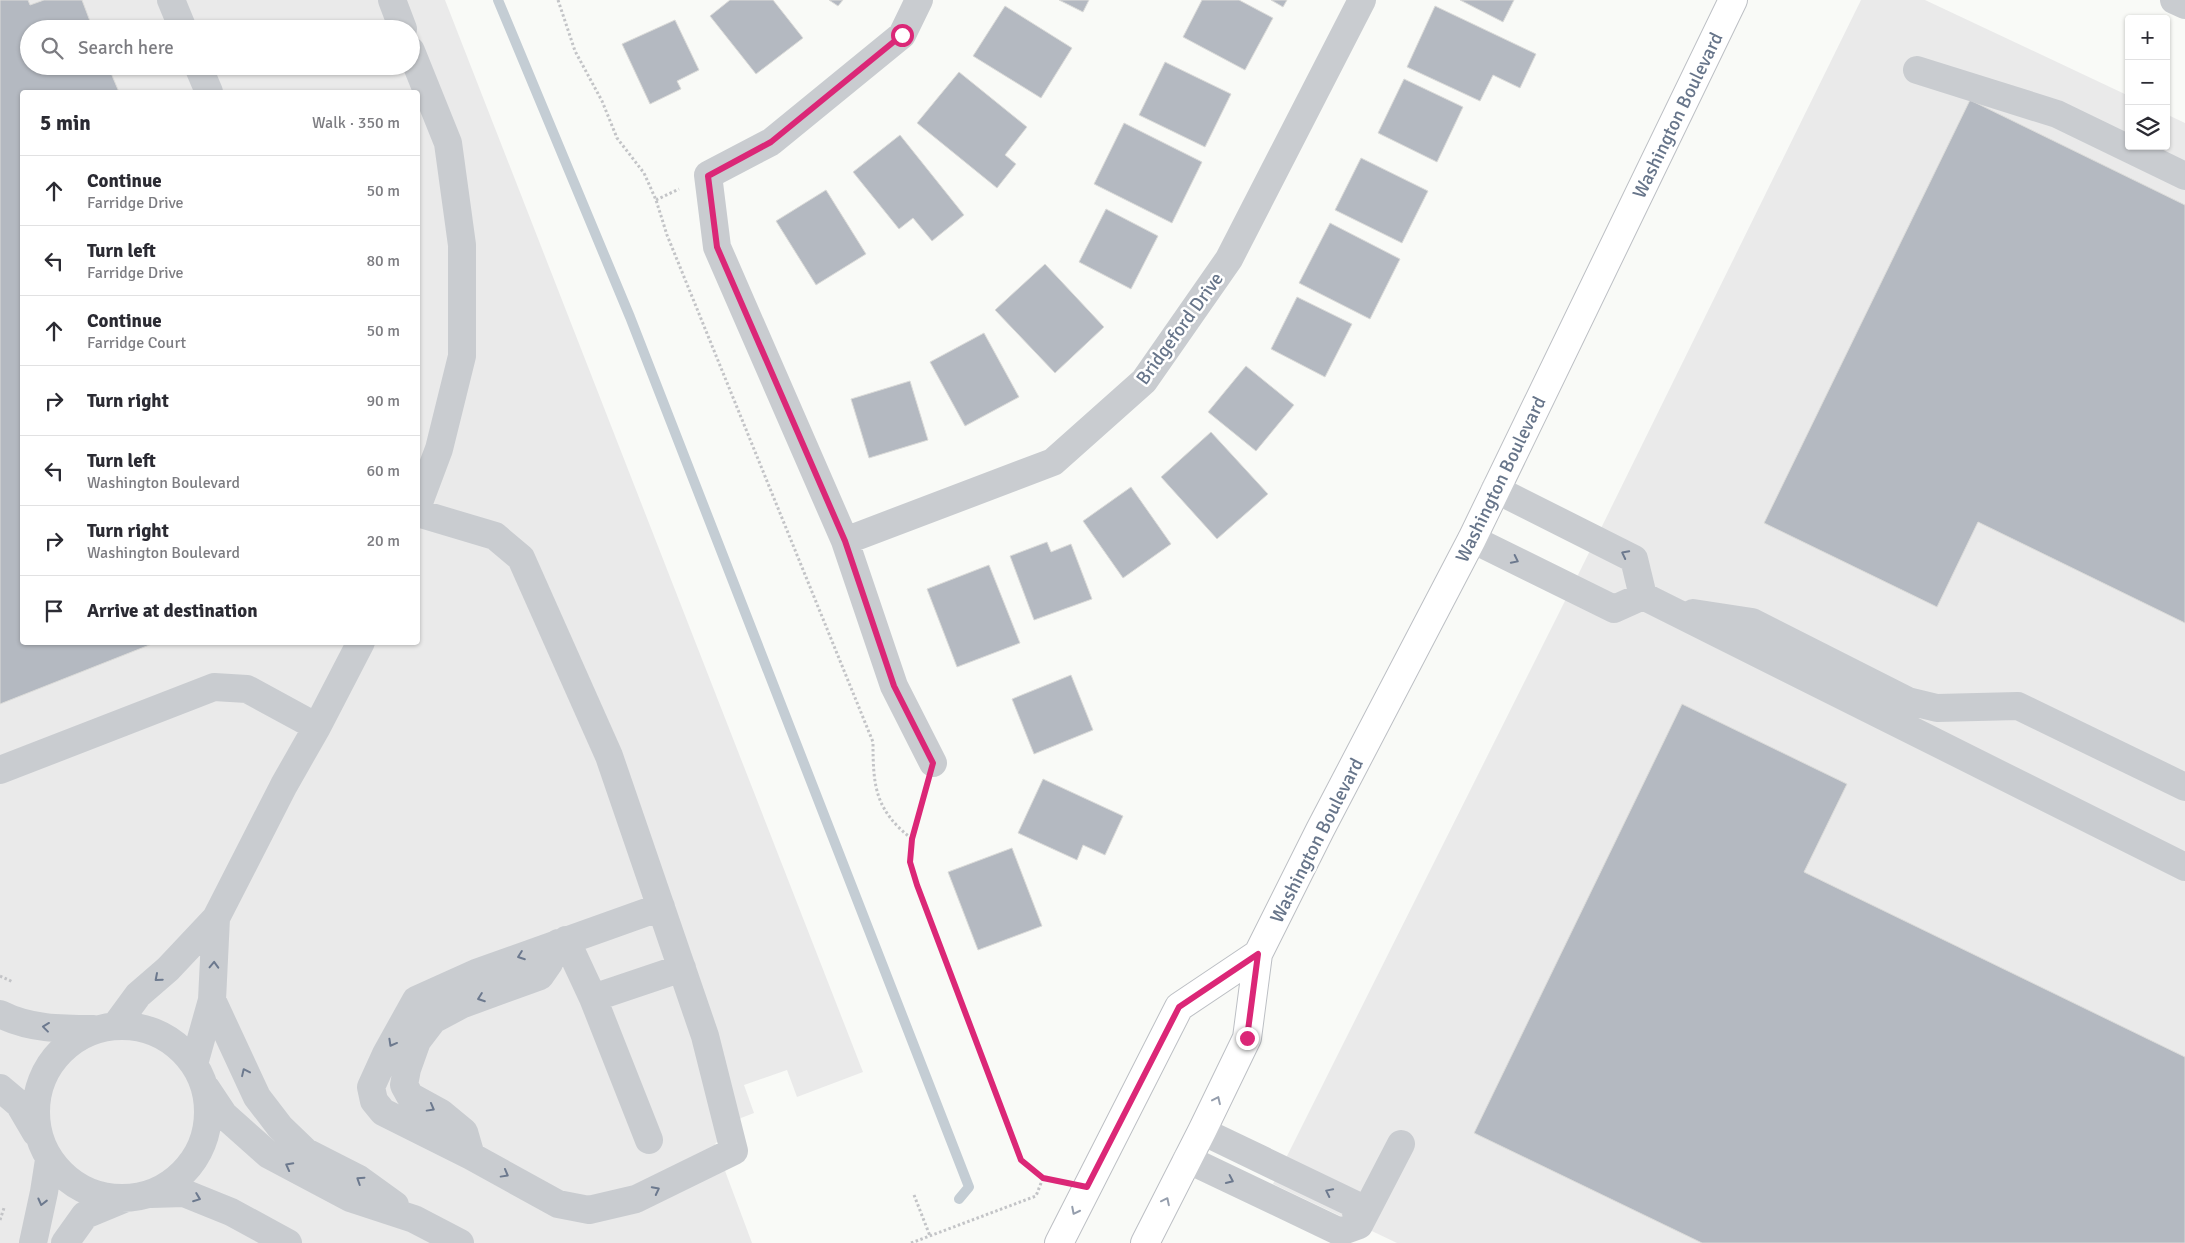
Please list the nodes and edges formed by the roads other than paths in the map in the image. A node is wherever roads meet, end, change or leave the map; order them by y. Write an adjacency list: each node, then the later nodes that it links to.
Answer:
1 (171, 0): 8 (street)
2 (392, 0): 9 (street)
3 (919, 0): 19 (street)
4 (1362, 0): 19 (street, Bridgeford Drive)
5 (1732, 0): 15 (main road, Washington Boulevard)
6 (2174, 0): 7 (street)
7 (2185, 5)
8 (179, 20)
9 (400, 20)
10 (1917, 70): 14 (street)
11 (420, 73): 16 (street)
12 (202, 75): 13 (street)
13 (208, 90)
14 (2185, 176)
15 (1495, 489): 18 (main road, Washington Boulevard); 20 (street, one-way to 15)
16 (420, 500)
17 (420, 514): 28 (street)
18 (1472, 539): 20 (street, one-way to 20); 31 (main road, Washington Boulevard)
19 (845, 541): 24 (street)
20 (1643, 596): 21 (street)
21 (1667, 609): 26 (street); 27 (street)
22 (359, 645): 23 (street)
23 (317, 727): 25 (street); 29 (street)
24 (933, 763)
25 (0, 770)
26 (2185, 787)
27 (2185, 868)
28 (661, 907): 30 (street); 32 (street)
29 (216, 918): 34 (street, one-way to 29); 36 (street, one-way to 36)
30 (562, 941): 32 (street, one-way to 32); 33 (street)
31 (1258, 954): 39 (main road, Washington Boulevard, one-way to 31); 51 (main road, Washington Boulevard, one-way to 51)
32 (682, 968): 33 (street)
33 (593, 998): 40 (street)
34 (212, 1000): 37 (street); 45 (street, one-way to 34)
35 (0, 1014): 36 (street, one-way to 35)
36 (105, 1027): 37 (street); 42 (street)
37 (199, 1074): 44 (street); 45 (street, one-way to 37)
38 (0, 1088): 42 (street)
39 (1202, 1131): 43 (main road, Washington Boulevard); 46 (street, one-way to 39)
40 (649, 1140)
41 (1401, 1144): 46 (street)
42 (44, 1150): 44 (street); 47 (street, one-way to 47)
43 (1187, 1159): 46 (street, one-way to 46); 52 (main road, Washington Boulevard, one-way to 43)
44 (138, 1196): 48 (street); 49 (street, one-way to 49)
45 (414, 1219): 50 (street)
46 (1358, 1225)
47 (33, 1243)
48 (65, 1243)
49 (288, 1243)
50 (460, 1243)
51 (1059, 1243)
52 (1145, 1243)

